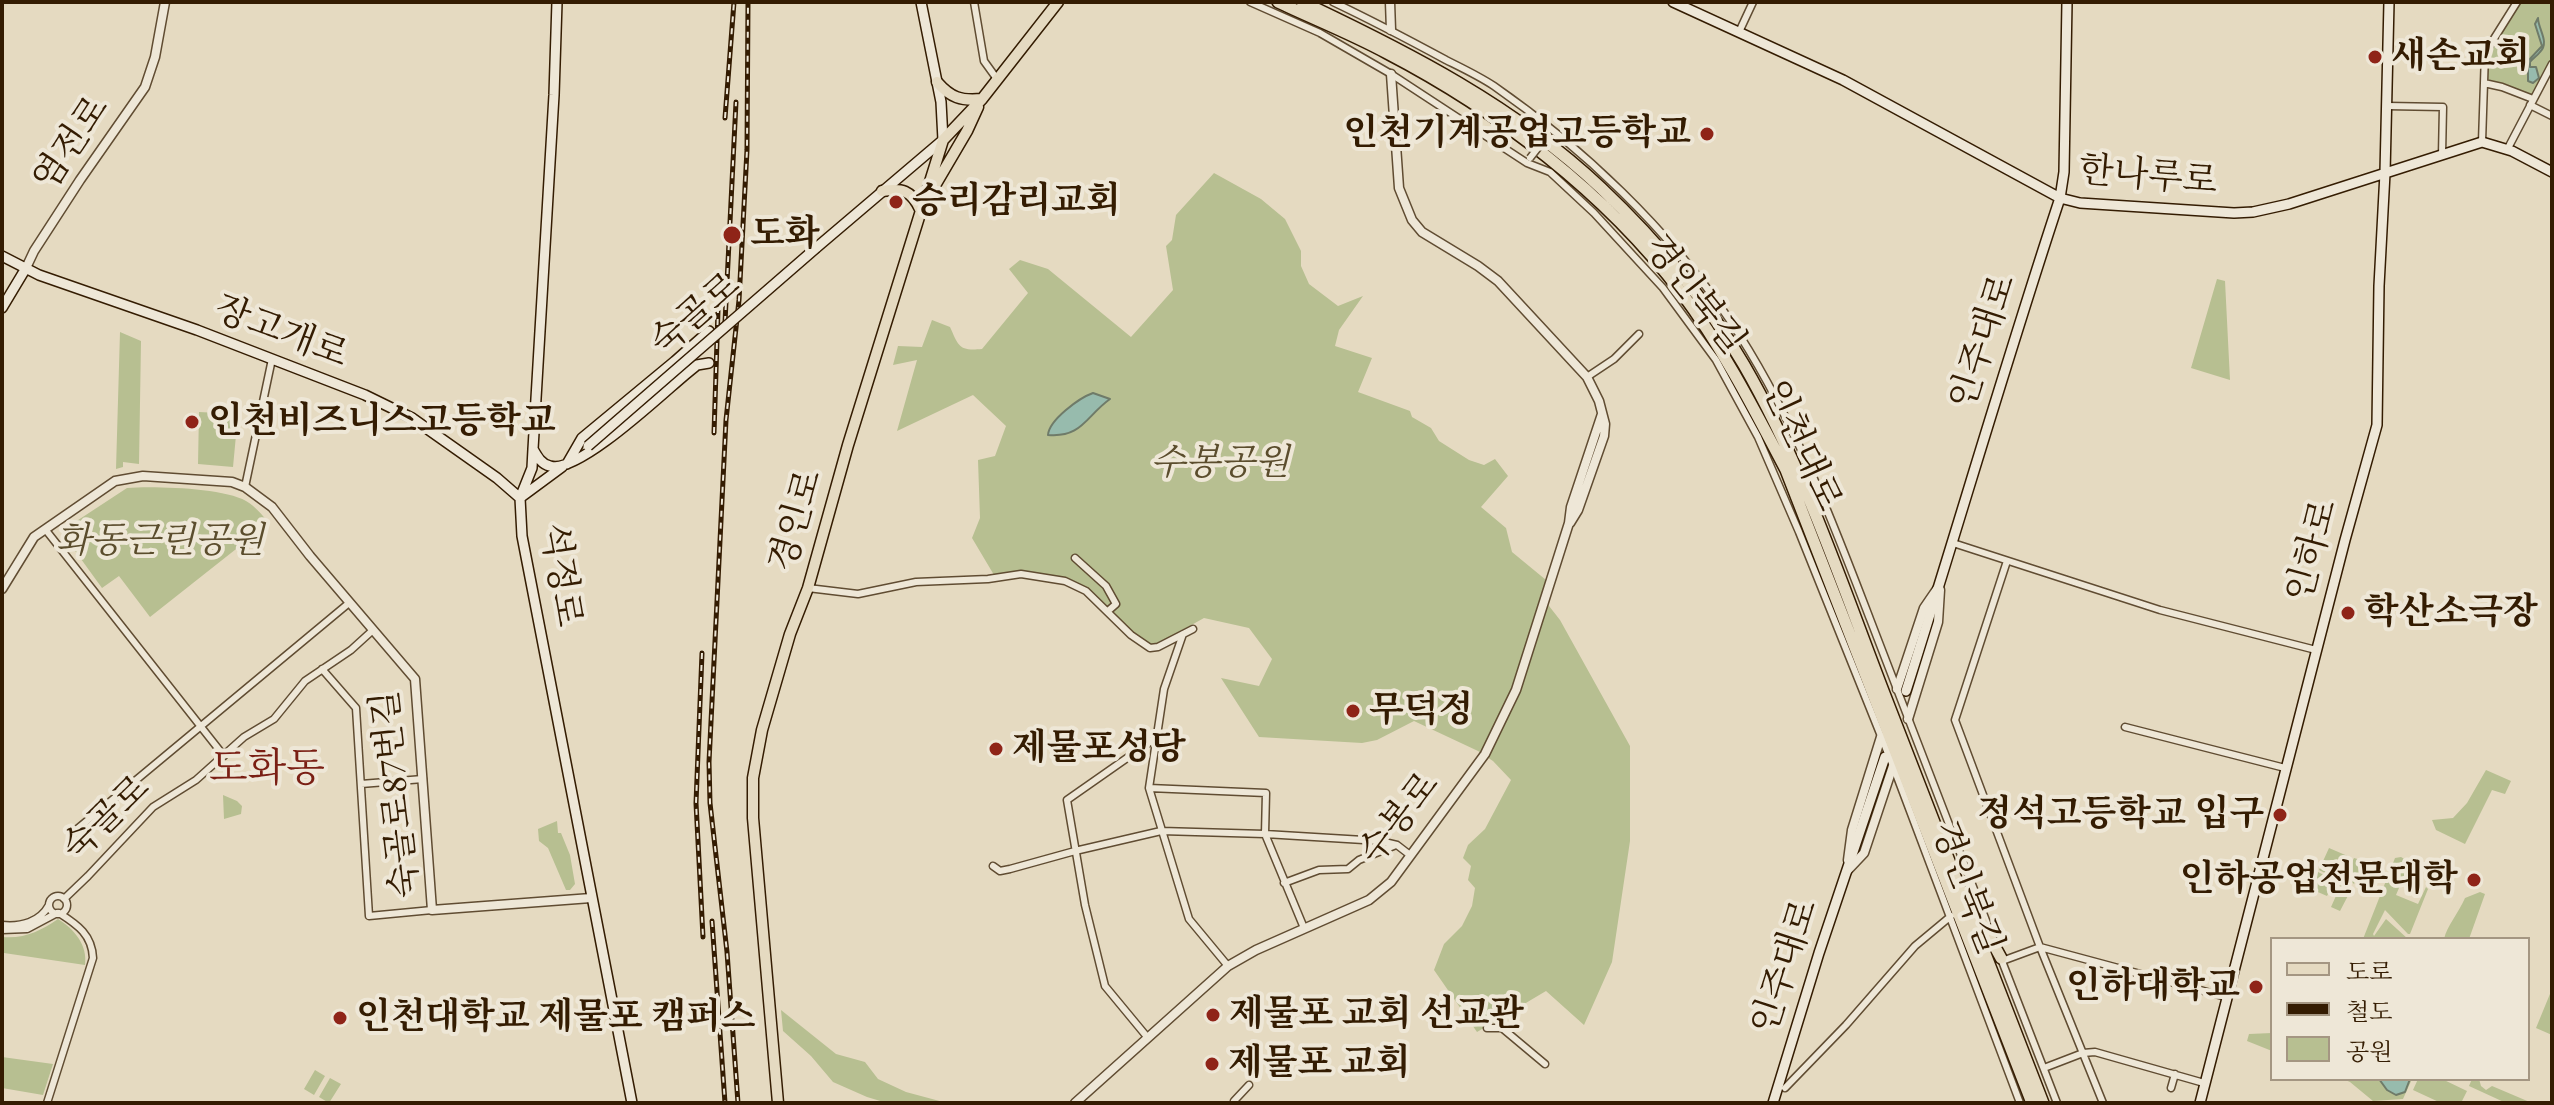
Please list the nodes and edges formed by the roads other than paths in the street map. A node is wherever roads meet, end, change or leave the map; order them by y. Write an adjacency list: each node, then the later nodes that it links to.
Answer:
1 (165, 2): 39 (street, 염전로)
2 (557, 2): 48 (main road, 석정로)
3 (921, 2): 21 (main road)
4 (974, 2): 20 (street)
5 (1058, 2): 20 (main road, 경인로)
6 (1250, 2): 19 (street, 경인북길)
7 (1278, 2): 119 (highway, 인천대로)
8 (1302, 2): 88 (highway, 인천대로)
9 (1333, 2): 16 (street)
10 (1390, 2): 16 (street)
11 (1673, 2): 17 (main road, 한나루로)
12 (1753, 2): 17 (street)
13 (2067, 2): 36 (main road, 인주대로)
14 (2389, 2): 25 (main road, 인하로)
15 (2517, 2): 22 (street)
16 (1391, 30): 27 (street)
17 (1739, 32): 36 (main road, 한나루로)
18 (2551, 68): 24 (street)
19 (1391, 74): 32 (street, 경인북길); 47 (street, 수봉로)
20 (997, 79): 23 (main road, 경인로)
21 (937, 82): 23 (main road); 28 (main road)
22 (2484, 83): 24 (street); 29 (street)
23 (982, 99): 28 (main road, 경인로); 37 (main road)
24 (2531, 102): 26 (street); 30 (street)
25 (2387, 106): 31 (street); 34 (main road, 인하로)
26 (2552, 116)
27 (1550, 133): 32 (street, bridge); 66 (street)
28 (943, 140): 35 (main road, 숙골로); 37 (main road, 경인로)
29 (2482, 142): 30 (main road); 31 (main road, 한나루로)
30 (2507, 150): 33 (main road)
31 (2442, 155): 34 (main road, 한나루로)
32 (1529, 160): 71 (street, 경인북길)
33 (2552, 172)
34 (2385, 173): 36 (main road, 한나루로); 64 (main road, 인하로)
35 (882, 191): 37 (main road); 49 (main road, 숙골로, bridge)
36 (2060, 198): 53 (main road, 인주대로)
37 (920, 209): 57 (main road, 경인로)
38 (2, 256): 39 (main road, 장고개로)
39 (26, 268): 40 (main road, 염전로); 43 (main road, 장고개로)
40 (2, 308)
41 (709, 331): 44 (main road)
42 (1639, 334): 47 (street)
43 (272, 359): 50 (street); 51 (main road, 장고개로)
44 (675, 361): 46 (main road); 49 (main road)
45 (709, 363): 46 (main road)
46 (686, 374): 49 (main road)
47 (1587, 377): 84 (street, 수봉로)
48 (533, 449): 49 (main road); 51 (main road, 석정로)
49 (567, 464): 51 (main road, 숙골로)
50 (245, 487): 52 (street); 59 (street, 숙골로87번길)
51 (520, 498): 89 (main road, 석정로)
52 (45, 529): 58 (street); 68 (street)
53 (1953, 543): 55 (street); 56 (main road, 인주대로)
54 (1075, 558): 60 (street)
55 (2007, 561): 64 (street); 98 (street)
56 (1939, 585): 66 (main road, 인주대로); 67 (street)
57 (808, 588): 60 (street); 116 (main road, 경인로)
58 (2, 589)
59 (349, 603): 62 (street, 숙골로87번길); 68 (street)
60 (1108, 611): 63 (street)
61 (1193, 629): 63 (street)
62 (373, 630): 65 (street, 숙골로); 76 (street, 숙골로87번길)
63 (1184, 634): 70 (street)
64 (2316, 650): 75 (main road, 인하로)
65 (322, 669): 72 (street, 숙골로); 77 (street)
66 (1902, 690): 67 (street)
67 (1908, 719): 99 (street)
68 (199, 726): 72 (street); 79 (street)
69 (2125, 727): 75 (street)
70 (1157, 737): 78 (street); 83 (street)
71 (1881, 737): 74 (street, 경인북길); 86 (street)
72 (224, 756): 90 (street, 숙골로)
73 (1885, 757): 86 (main road, 인주대로)
74 (1893, 766): 86 (street); 94 (street, 경인북길)
75 (2285, 768): 101 (main road, 인하로)
76 (423, 779): 77 (street); 92 (street, 숙골로87번길)
77 (361, 784): 92 (street)
78 (1149, 788): 80 (street); 81 (street)
79 (76, 830)
80 (1161, 831): 81 (street); 83 (street); 100 (street)
81 (1265, 834): 82 (street); 87 (street)
82 (1397, 845): 84 (street); 87 (street)
83 (1075, 851): 85 (street); 103 (street)
84 (1410, 855): 97 (street, 수봉로)
85 (993, 866)
86 (1847, 871): 110 (main road, 인주대로)
87 (1284, 883): 97 (street)
88 (1959, 887): 99 (highway); 120 (highway, 인천대로)
89 (591, 898): 92 (street, 숙골로87번길); 115 (main road, 석정로)
90 (66, 902): 91 (street, 숙골로); 93 (street, 숙골로); 95 (street)
91 (49, 905): 93 (street, 숙골로); 96 (street, 숙골로)
92 (432, 910)
93 (58, 913): 95 (street); 96 (street, 숙골로)
94 (1950, 917): 110 (street); 118 (street, 경인북길)
95 (73, 920): 114 (street)
96 (2, 928)
97 (1304, 928): 100 (street, 수봉로)
98 (2040, 947): 99 (street); 101 (street); 104 (street)
99 (2001, 959): 106 (street)
100 (1228, 966): 103 (street, 수봉로)
101 (2226, 997): 108 (main road, 인하로)
102 (1487, 1028): 105 (street)
103 (1148, 1038): 117 (street, 수봉로)
104 (2083, 1053): 106 (street); 107 (street); 122 (street)
105 (1545, 1064)
106 (2044, 1068): 121 (street)
107 (2175, 1074): 108 (street); 111 (street)
108 (2204, 1083): 123 (main road, 인하로)
109 (1249, 1085): 113 (street)
110 (1782, 1086): 112 (main road, 인주대로)
111 (2171, 1088)
112 (1774, 1100)
113 (1234, 1101)
114 (47, 1103)
115 (632, 1103)
116 (778, 1103)
117 (1076, 1103)
118 (2020, 1103)
119 (2032, 1103)
120 (2043, 1103)
121 (2057, 1103)
122 (2103, 1103)
123 (2200, 1103)

